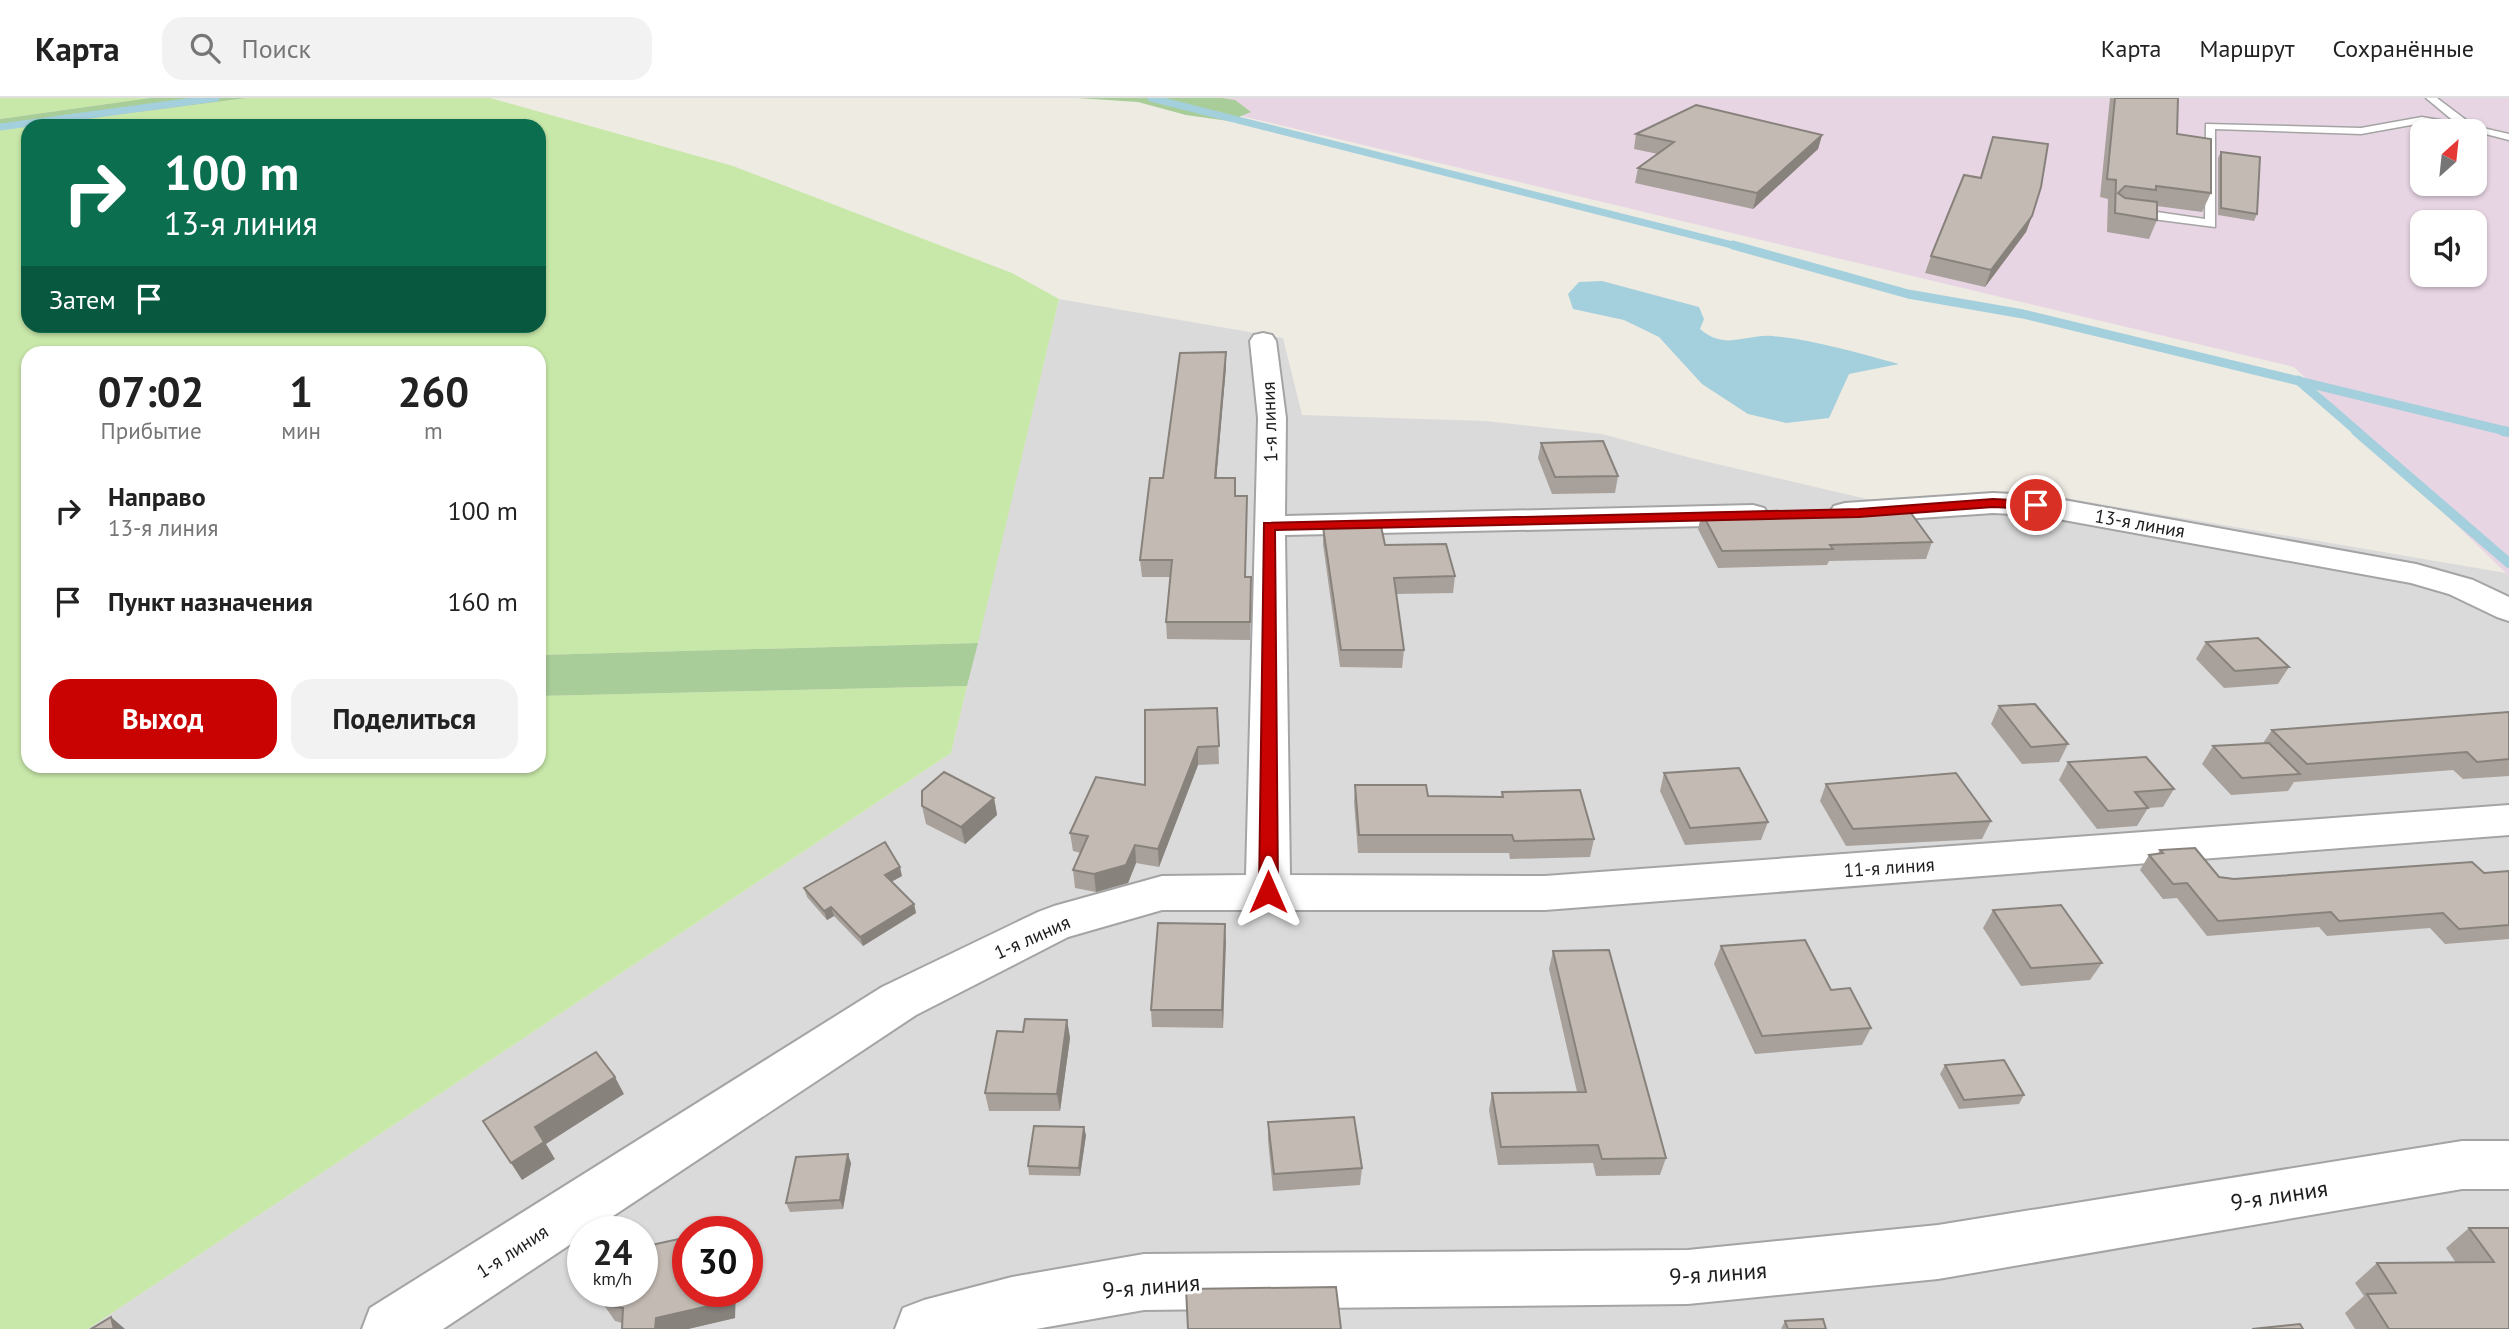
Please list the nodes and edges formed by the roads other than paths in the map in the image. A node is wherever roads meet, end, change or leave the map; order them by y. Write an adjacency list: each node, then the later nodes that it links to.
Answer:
1 (2431, 98): 2 (lane)
2 (2455, 117): 3 (lane); 4 (lane)
3 (2432, 119)
4 (2458, 119)
5 (2410, 122): 8 (lane)
6 (2487, 131): 7 (lane)
7 (2509, 136)
8 (2119, 211)
9 (1263, 341): 12 (street, 1-я линия)
10 (1777, 514): 12 (street)
11 (1818, 514): 13 (street, 13-я линия)
12 (1269, 526): 15 (street, 1-я линия)
13 (2509, 610)
14 (2509, 820): 15 (street, 11-я линия)
15 (1268, 892): 17 (street, 1-я линия)
16 (2509, 1165): 18 (street, 9-я линия)
17 (391, 1329)
18 (924, 1329)

